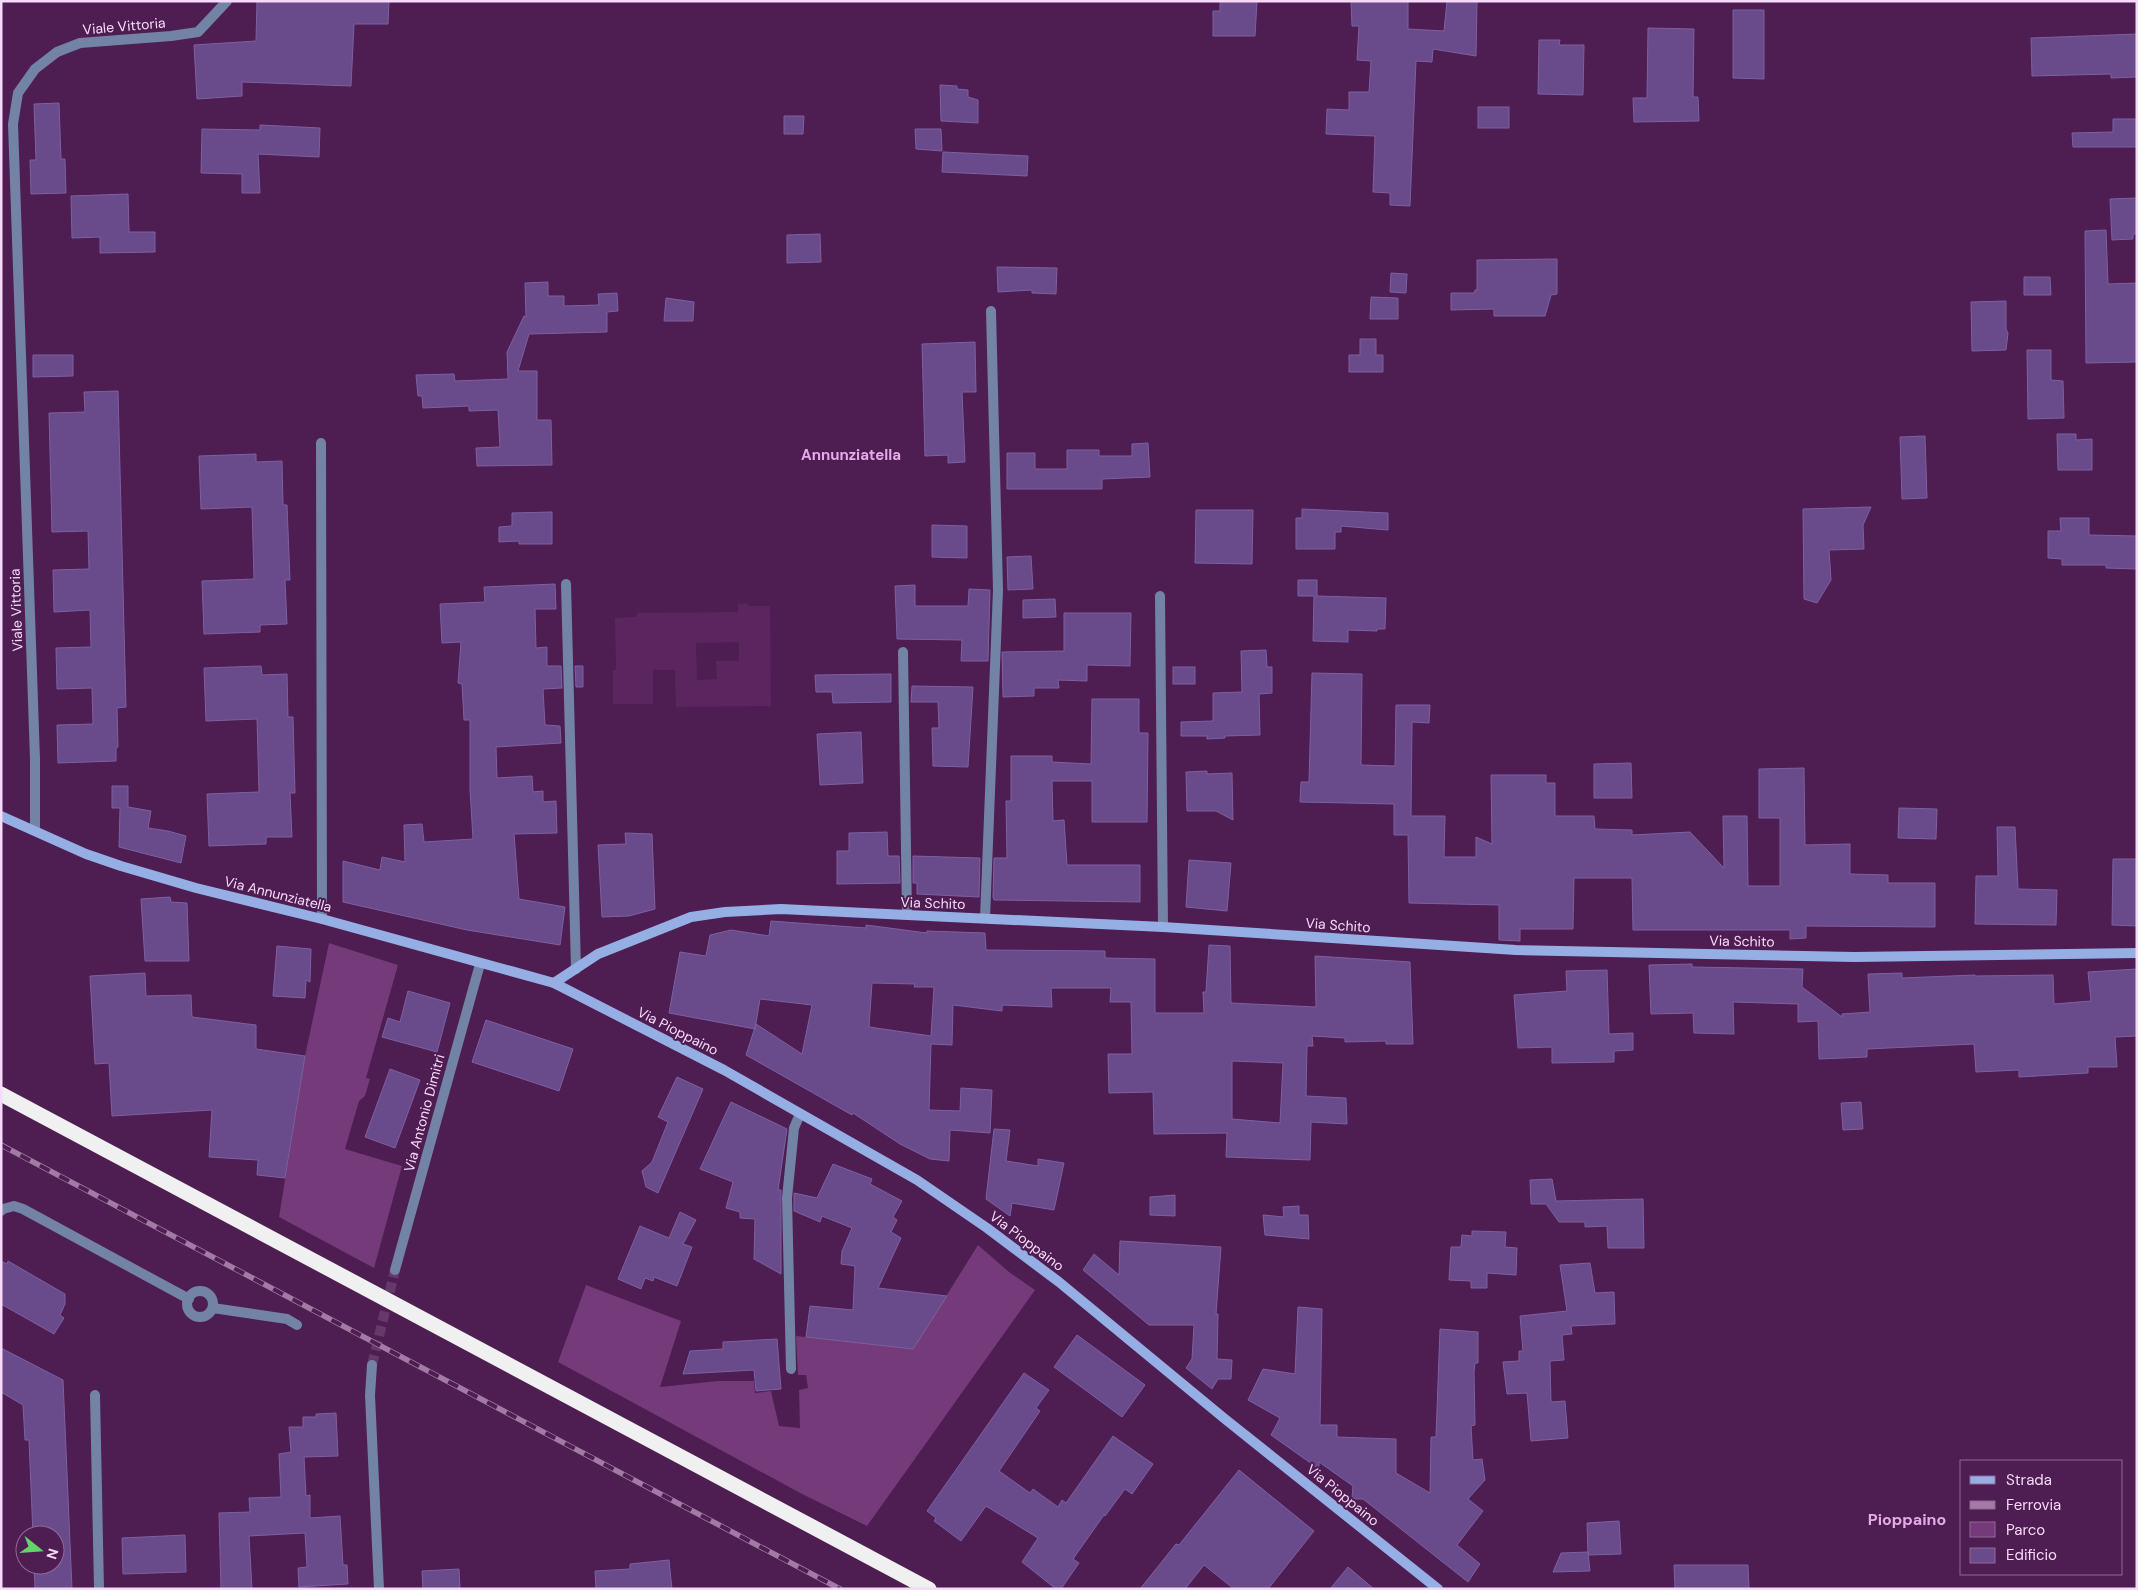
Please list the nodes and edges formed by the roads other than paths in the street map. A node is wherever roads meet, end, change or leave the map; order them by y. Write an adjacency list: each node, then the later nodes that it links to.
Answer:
1 (227, 1): 8 (street, Viale Vittoria)
2 (991, 310): 10 (street)
3 (321, 443): 11 (street)
4 (566, 584): 15 (street)
5 (1160, 596): 12 (street)
6 (903, 652): 9 (street)
7 (1, 816): 8 (main road, Via Annunziatella)
8 (35, 830): 11 (main road, Via Annunziatella)
9 (907, 915): 10 (main road, Via Schito); 15 (main road, Via Schito)
10 (985, 918): 12 (main road, Via Schito)
11 (322, 919): 14 (main road, Via Annunziatella)
12 (1163, 927): 13 (main road, Via Schito)
13 (2137, 953)
14 (480, 964): 16 (main road, Via Annunziatella); 20 (street, Via Antonio Dimitri)
15 (576, 969): 16 (main road, Via Schito)
16 (554, 983): 18 (main road, Via Pioppaino)
17 (1, 1094): 29 (highway)
18 (800, 1114): 25 (street); 30 (main road, Via Pioppaino)
19 (1, 1211): 21 (street)
20 (394, 1270)
21 (189, 1299): 22 (street); 22 (street)
22 (213, 1308): 23 (street)
23 (297, 1325)
24 (372, 1365): 28 (street)
25 (791, 1369)
26 (95, 1395): 27 (street)
27 (99, 1589)
28 (379, 1589)
29 (929, 1589)
30 (1438, 1589)

